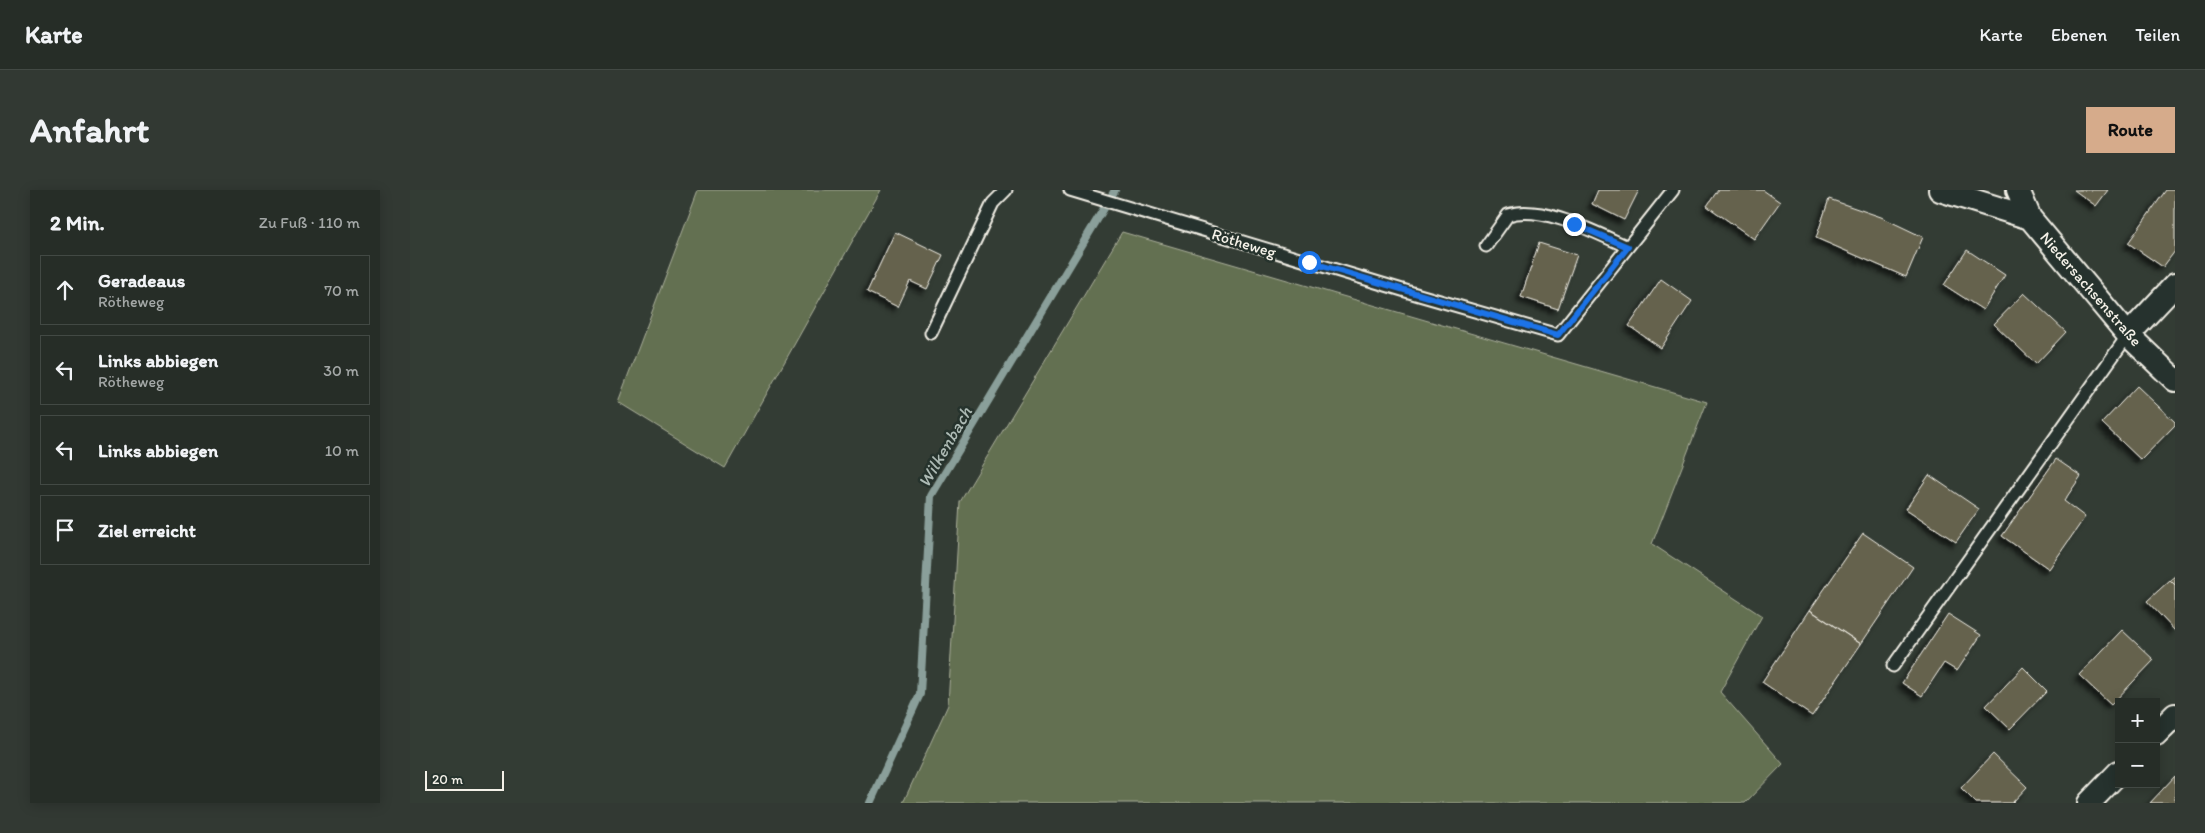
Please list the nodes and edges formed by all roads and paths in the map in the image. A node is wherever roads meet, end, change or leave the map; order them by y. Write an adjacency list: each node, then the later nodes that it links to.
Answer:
1 (1006, 190): 10 (lane)
2 (1070, 190): 8 (lane, Rötheweg)
3 (1673, 190): 8 (lane, Rötheweg)
4 (1940, 190): 6 (street)
5 (2018, 190): 6 (street, Niedersachsenstraße)
6 (2030, 218): 11 (street, Niedersachsenstraße)
7 (1486, 246): 8 (lane)
8 (1628, 247)
9 (2175, 286): 11 (street)
10 (931, 334)
11 (2128, 335): 12 (street, Niedersachsenstraße); 13 (lane)
12 (2175, 380)
13 (1892, 666)
14 (2175, 715): 15 (street)
15 (2160, 730)
16 (2115, 776): 17 (street)
17 (2089, 803)

